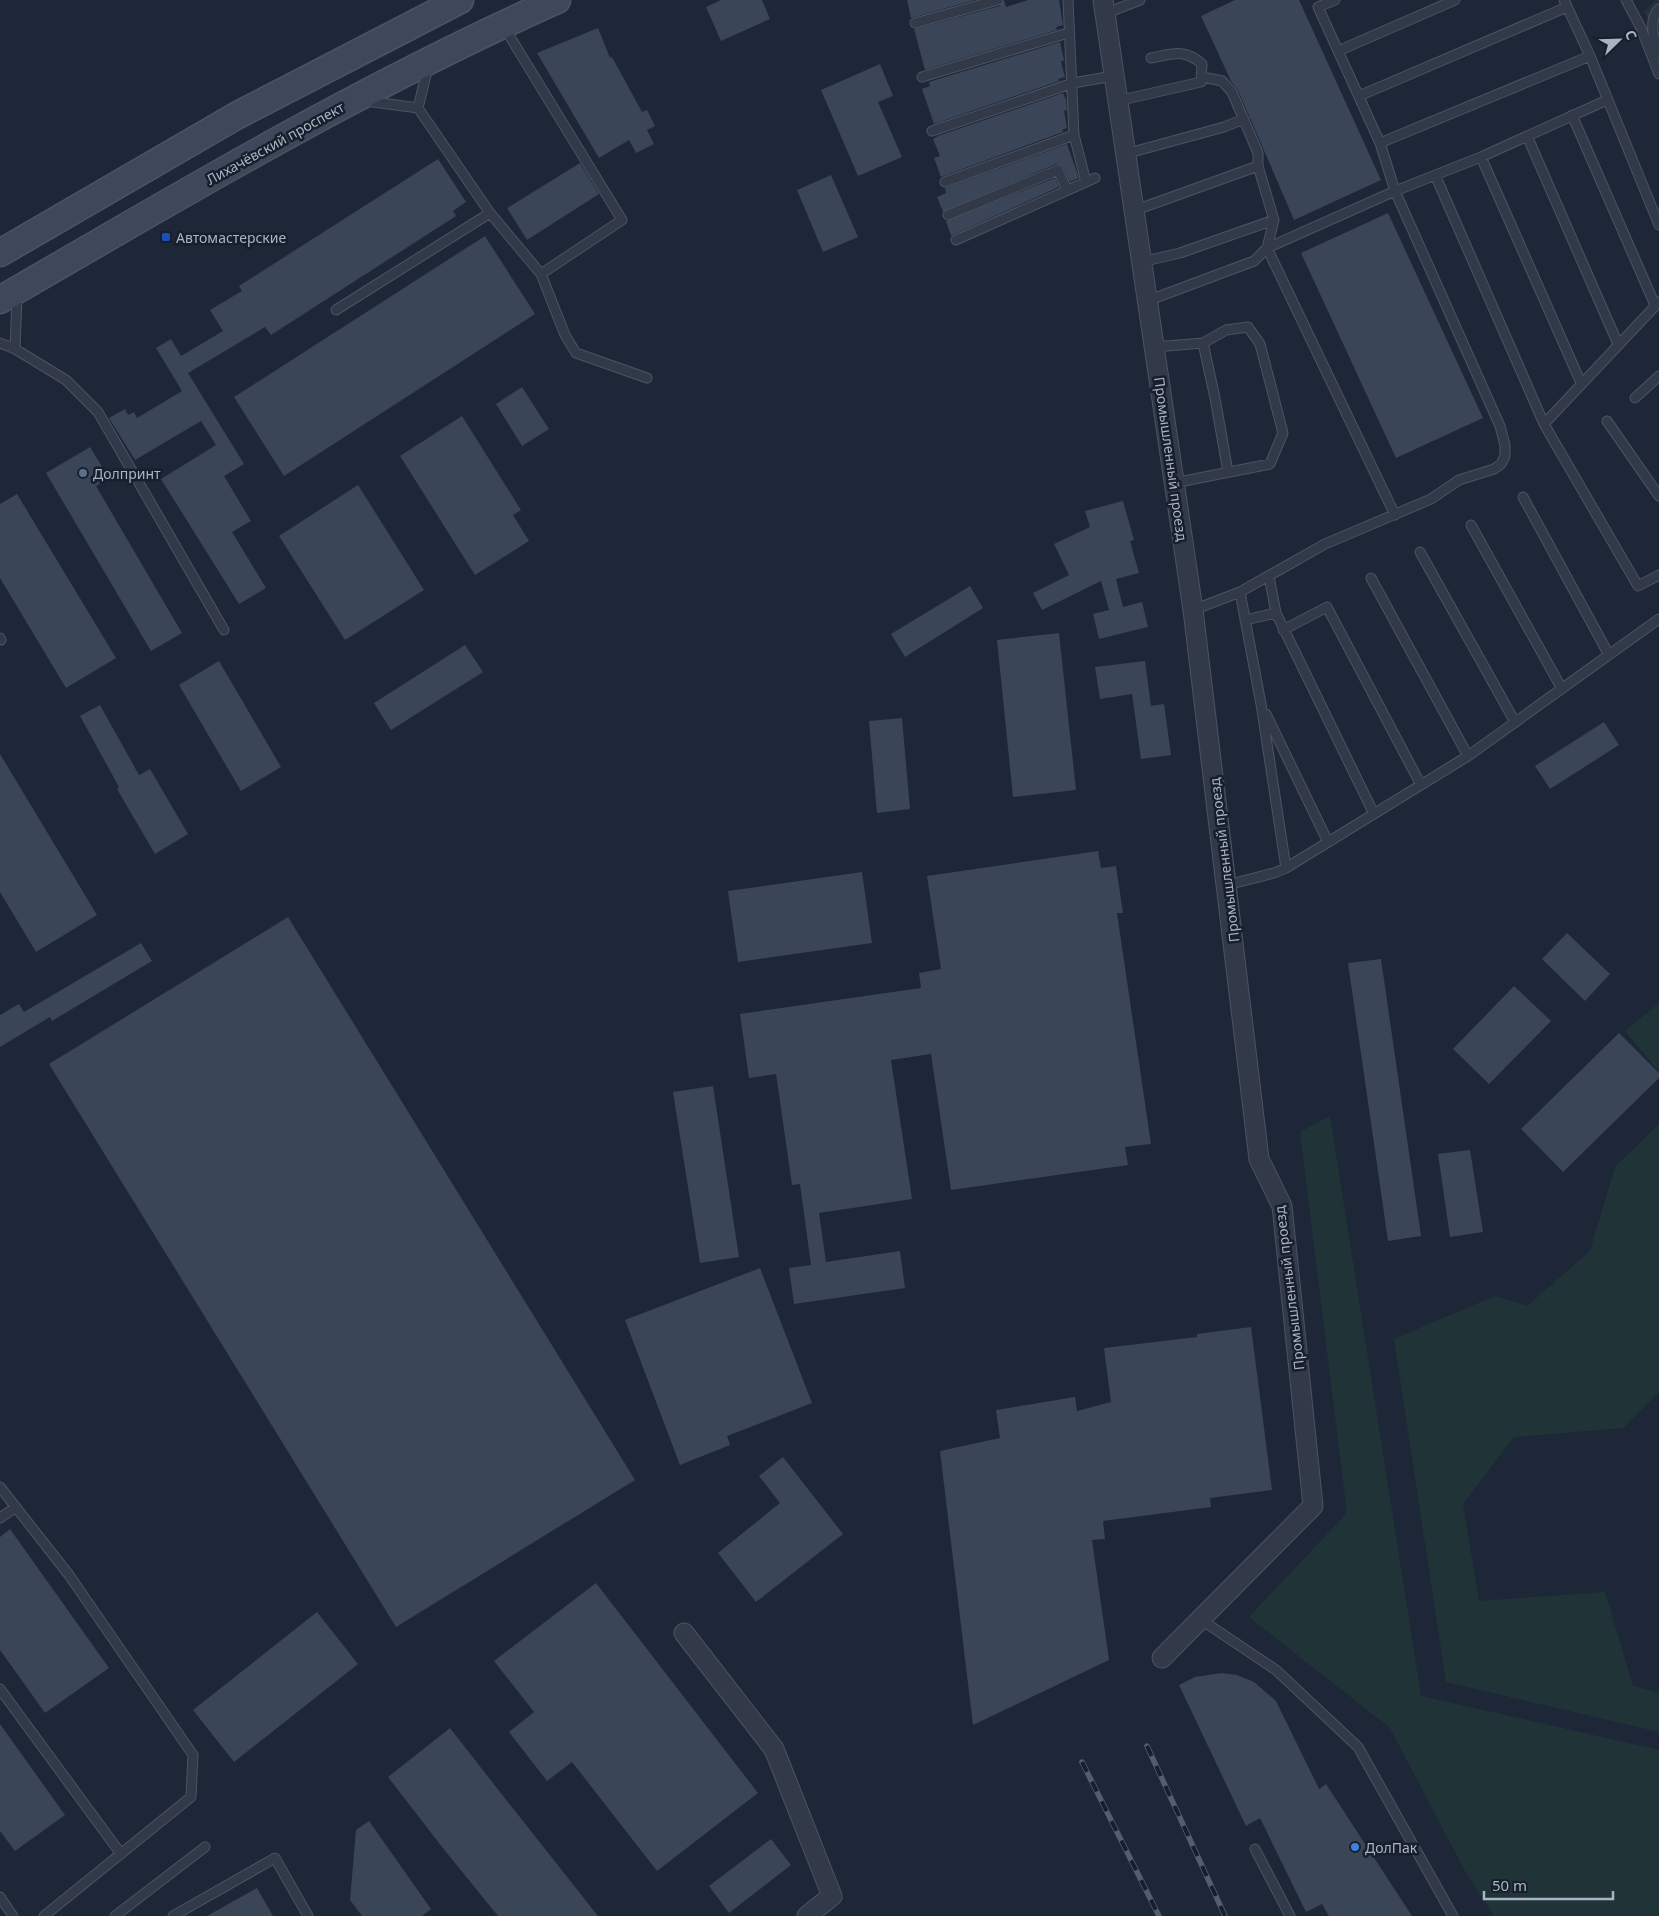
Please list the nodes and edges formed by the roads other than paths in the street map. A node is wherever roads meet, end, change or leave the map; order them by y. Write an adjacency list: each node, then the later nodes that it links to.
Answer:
1 (460, 0): 52 (main road)
2 (557, 0): 13 (main road, Лихачёвский проспект)
3 (998, 0): 12 (lane)
4 (1068, 0): 14 (lane)
5 (1140, 0): 10 (lane)
6 (1333, 0): 15 (lane)
7 (1455, 0): 15 (lane)
8 (1626, 0): 20 (lane)
9 (1565, 4): 17 (lane); 25 (lane)
10 (1103, 7): 22 (street, Промышленный проезд)
11 (1659, 9): 16 (lane)
12 (914, 23)
13 (503, 24): 19 (main road, Лихачёвский проспект); 54 (lane)
14 (1068, 33): 21 (lane); 24 (lane)
15 (1338, 51): 25 (lane)
16 (1659, 55)
17 (1590, 56): 27 (lane); 35 (lane)
18 (1151, 58): 23 (lane)
19 (430, 60): 26 (main road, Лихачёвский проспект); 29 (lane)
20 (1659, 74)
21 (922, 76)
22 (1113, 76): 24 (lane); 28 (street, Промышленный проезд)
23 (1203, 77): 28 (lane); 31 (lane)
24 (1073, 83): 32 (lane); 33 (lane)
25 (1359, 96): 35 (lane)
26 (353, 100): 29 (lane); 55 (main road, Лихачёвский проспект)
27 (1607, 100): 30 (lane); 49 (lane)
28 (1117, 101): 36 (street, Промышленный проезд)
29 (418, 108): 46 (lane)
30 (1572, 114): 34 (lane); 57 (lane)
31 (1244, 119): 36 (lane); 38 (lane)
32 (932, 131)
33 (1074, 135): 41 (lane); 42 (lane)
34 (1527, 136): 37 (lane); 61 (lane)
35 (1380, 144): 44 (lane)
36 (1125, 154): 45 (street, Промышленный проезд)
37 (1481, 157): 39 (lane); 66 (lane)
38 (1258, 166): 45 (lane); 48 (lane)
39 (1436, 177): 44 (lane); 69 (lane)
40 (1095, 178): 42 (lane)
41 (945, 182)
42 (1086, 182): 43 (lane)
43 (1067, 190): 47 (lane); 50 (lane)
44 (1395, 191): 51 (lane); 74 (lane)
45 (1133, 211): 53 (street, Промышленный проезд)
46 (490, 213): 54 (lane); 58 (lane)
47 (948, 215)
48 (1274, 220): 51 (lane); 53 (lane)
49 (1659, 225)
50 (956, 240)
51 (1267, 248): 56 (lane); 74 (lane)
52 (0, 253)
53 (1141, 262): 56 (street, Промышленный проезд)
54 (541, 274): 65 (lane)
55 (9, 295): 63 (lane)
56 (1147, 301): 62 (street, Промышленный проезд)
57 (1657, 303): 61 (lane)
58 (336, 310)
59 (0, 343): 63 (lane)
60 (1203, 343): 62 (lane); 70 (lane); 70 (lane)
61 (1618, 344): 66 (lane)
62 (1154, 347): 71 (street, Промышленный проезд)
63 (15, 349): 85 (lane)
64 (1659, 376): 67 (lane)
65 (647, 378)
66 (1581, 383): 69 (lane)
67 (1635, 398)
68 (1607, 421): 72 (lane)
69 (1544, 424): 77 (lane)
70 (1228, 472): 71 (lane)
71 (1174, 483): 81 (street, Промышленный проезд)
72 (1659, 496)
73 (1523, 497): 87 (lane)
74 (1395, 515): 78 (lane)
75 (1470, 525): 88 (lane)
76 (1420, 552): 90 (lane)
77 (1659, 575)
78 (1269, 576): 80 (lane); 82 (lane)
79 (1371, 578): 91 (lane)
80 (1240, 592): 81 (lane); 84 (lane)
81 (1193, 610): 96 (street, Промышленный проезд)
82 (1276, 613): 84 (lane); 86 (lane)
83 (1659, 619): 87 (lane)
84 (1245, 620): 89 (lane)
85 (224, 630)
86 (1283, 630): 92 (lane); 93 (lane)
87 (1609, 655): 88 (lane)
88 (1562, 689): 90 (lane)
89 (1261, 704): 94 (lane); 95 (lane)
90 (1515, 722): 91 (lane)
91 (1468, 756): 92 (lane)
92 (1421, 785): 93 (lane)
93 (1374, 814): 94 (lane)
94 (1328, 842): 95 (lane)
95 (1286, 868): 96 (lane)
96 (1227, 886): 100 (street, Промышленный проезд)
97 (0, 1487): 98 (lane)
98 (16, 1507): 99 (lane); 106 (lane)
99 (0, 1518)
100 (1200, 1620): 102 (street, Промышленный проезд); 115 (lane)
101 (684, 1633): 113 (street)
102 (1162, 1658)
103 (0, 1689): 106 (lane)
104 (205, 1848): 110 (lane)
105 (1255, 1849): 114 (lane)
106 (121, 1854): 109 (lane)
107 (0, 1897): 108 (lane)
108 (14, 1916)
109 (44, 1916)
110 (115, 1916)
111 (173, 1916): 112 (lane)
112 (308, 1916)
113 (807, 1916)
114 (1290, 1916)
115 (1453, 1916)

